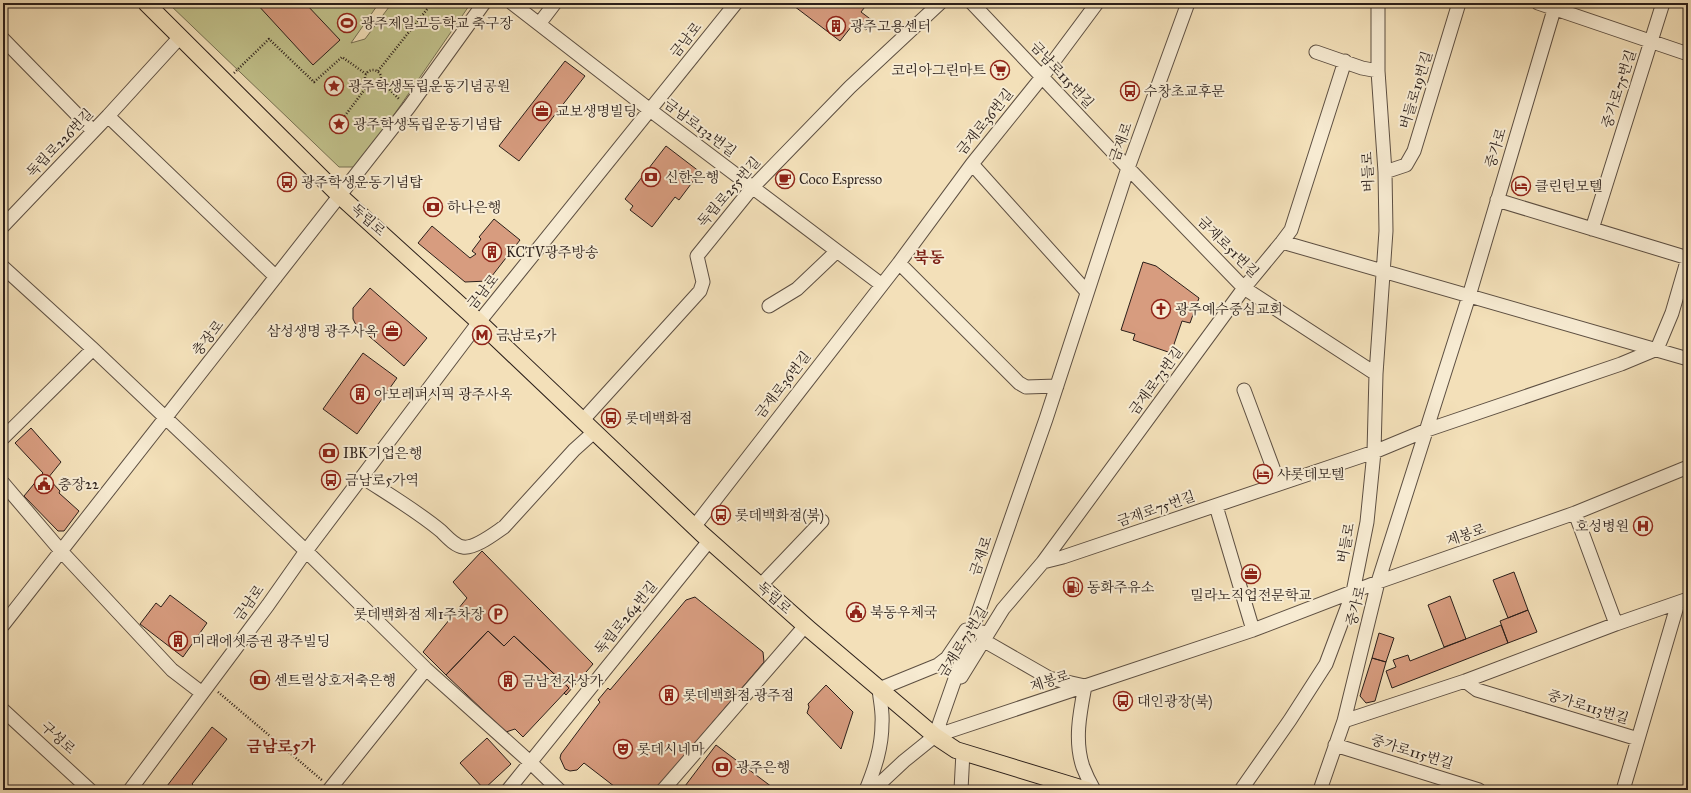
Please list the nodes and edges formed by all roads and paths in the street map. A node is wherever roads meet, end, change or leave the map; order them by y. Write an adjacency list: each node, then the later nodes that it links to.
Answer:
1 (146, 3): 17 (main road, 독립로)
2 (432, 3): 23 (path)
3 (484, 3): 30 (street, 충장로)
4 (512, 3): 16 (street, 금남로132번길)
5 (555, 3): 16 (street)
6 (736, 3): 31 (street, 금남로)
7 (940, 3): 38 (street, 독립로255번길)
8 (972, 3): 26 (street, 금남로115번길)
9 (1097, 3): 26 (street, 금재로36번길)
10 (1188, 3): 36 (street, 금재로)
11 (1378, 3): 24 (street, 버들로)
12 (1459, 3): 37 (street, 버들로19번길)
13 (1538, 3): 15 (street)
14 (1663, 3): 19 (street, 중가로75번길)
15 (1555, 6): 19 (street, 중가로75번길); 40 (street, 중가로)
16 (539, 24): 31 (street, 금남로132번길)
17 (180, 37): 28 (main road, 독립로); 32 (street, 독립로226번길)
18 (3, 39): 34 (street)
19 (1651, 41): 21 (street, 중가로75번길); 42 (street, 중가로75번길)
20 (1316, 52): 22 (street)
21 (1688, 54)
22 (1345, 61): 24 (street); 43 (street, 금재로73번길)
23 (378, 71): 25 (path); 27 (path)
24 (1378, 71): 37 (street, 버들로)
25 (366, 74): 28 (path); 29 (path)
26 (1042, 77): 35 (street, 금재로36번길); 36 (street, 금남로115번길)
27 (381, 81): 29 (path); 30 (path)
28 (225, 83): 39 (main road, 독립로)
29 (368, 85): 33 (path)
30 (410, 107): 39 (street, 충장로)
31 (650, 110): 38 (street, 금남로132번길); 55 (street, 금남로)
32 (108, 116): 34 (street, 독립로226번길); 49 (street, 독립로226번길)
33 (341, 121)
34 (93, 131): 41 (street, 독립로226번길)
35 (972, 164): 46 (street, 금재로36번길); 52 (street)
36 (1128, 168): 51 (street, 금재로51번길); 52 (street, 금재로)
37 (1385, 172): 48 (street, 버들로)
38 (752, 188): 44 (street, 금남로132번길); 63 (street, 독립로255번길)
39 (340, 196): 49 (street, 충장로); 55 (main road, 독립로)
40 (1497, 200): 42 (street); 53 (street, 중가로)
41 (3, 226)
42 (1592, 229): 45 (street)
43 (1282, 242): 48 (street); 51 (street, 금재로73번길)
44 (837, 251): 50 (street, 금남로132번길); 54 (street)
45 (1688, 258): 57 (street)
46 (899, 263): 50 (street, 금재로36번길); 60 (street)
47 (3, 267): 56 (street)
48 (1382, 272): 53 (street); 59 (street, 버들로)
49 (276, 277): 62 (street, 충장로)
50 (882, 285): 75 (street, 금재로36번길)
51 (1244, 288): 59 (street, 금재로51번길); 79 (street, 금재로73번길)
52 (1087, 292): 60 (street, 금재로)
53 (1469, 296): 57 (street); 64 (street, 중가로)
54 (769, 306)
55 (479, 322): 63 (main road, 독립로); 69 (street, 금남로)
56 (93, 349): 62 (street); 66 (street)
57 (1657, 349): 58 (street); 64 (street)
58 (1688, 359)
59 (1376, 374): 67 (street, 버들로)
60 (1056, 386): 84 (street, 금재로)
61 (1244, 390): 71 (street)
62 (166, 418): 77 (street, 충장로); 78 (street)
63 (582, 421): 65 (main road, 독립로)
64 (1426, 430): 67 (street, 금재로75번길); 80 (street, 중가로)
65 (594, 432): 69 (street); 75 (main road, 독립로)
66 (3, 438)
67 (1374, 452): 71 (street, 금재로75번길); 82 (street, 버들로)
68 (1688, 467): 73 (street, 제봉로)
69 (362, 477): 78 (street, 금남로)
70 (3, 483): 77 (street)
71 (1279, 484): 72 (street, 금재로75번길)
72 (1216, 506): 79 (street, 금재로75번길); 88 (street)
73 (1575, 513): 80 (street, 제봉로); 85 (street)
74 (822, 521): 81 (street)
75 (694, 526): 76 (main road, 독립로)
76 (709, 541): 81 (main road, 독립로); 102 (street, 독립로264번길)
77 (61, 551): 86 (street, 충장로); 93 (street)
78 (306, 551): 90 (street); 93 (street, 금남로)
79 (1043, 562): 89 (street, 금재로73번길)
80 (1378, 582): 82 (street, 제봉로); 97 (street, 중가로)
81 (760, 586): 87 (main road, 독립로)
82 (1353, 592): 88 (street, 제봉로); 115 (street, 버들로)
83 (1683, 601): 85 (street, 중가로113번길); 99 (street, 중가로113번길)
84 (980, 608): 89 (street); 94 (street); 95 (street, 금재로)
85 (1616, 624): 91 (street, 중가로113번길)
86 (3, 625)
87 (807, 628): 94 (main road, 독립로); 108 (street); 109 (street)
88 (1253, 630): 92 (street, 제봉로)
89 (984, 639): 92 (street); 95 (street, 금재로73번길)
90 (426, 669): 102 (street); 103 (street)
91 (1466, 681): 97 (street, 중가로113번길); 99 (street, 중가로113번길)
92 (1085, 686): 98 (street, 제봉로); 114 (street)
93 (206, 688): 103 (path); 105 (street, 금남로)
94 (879, 689): 98 (main road, 독립로); 110 (street)
95 (948, 698): 98 (street, 금재로)
96 (3, 710): 104 (street, 구성로)
97 (1344, 721): 100 (street, 중가로)
98 (934, 736): 101 (main road, 독립로); 111 (street, 제봉로)
99 (1638, 739): 118 (street)
100 (1335, 745): 116 (street, 중가로); 117 (street, 중가로115번길)
101 (963, 752): 112 (street); 113 (main road, 독립로)
102 (530, 762): 106 (street, 독립로264번길); 107 (street)
103 (330, 789)
104 (90, 790)
105 (130, 790)
106 (508, 790)
107 (559, 790)
108 (663, 790)
109 (672, 790)
110 (866, 790)
111 (873, 790)
112 (961, 790)
113 (1087, 790)
114 (1094, 790)
115 (1241, 790)
116 (1320, 790)
117 (1479, 790)
118 (1623, 790)

